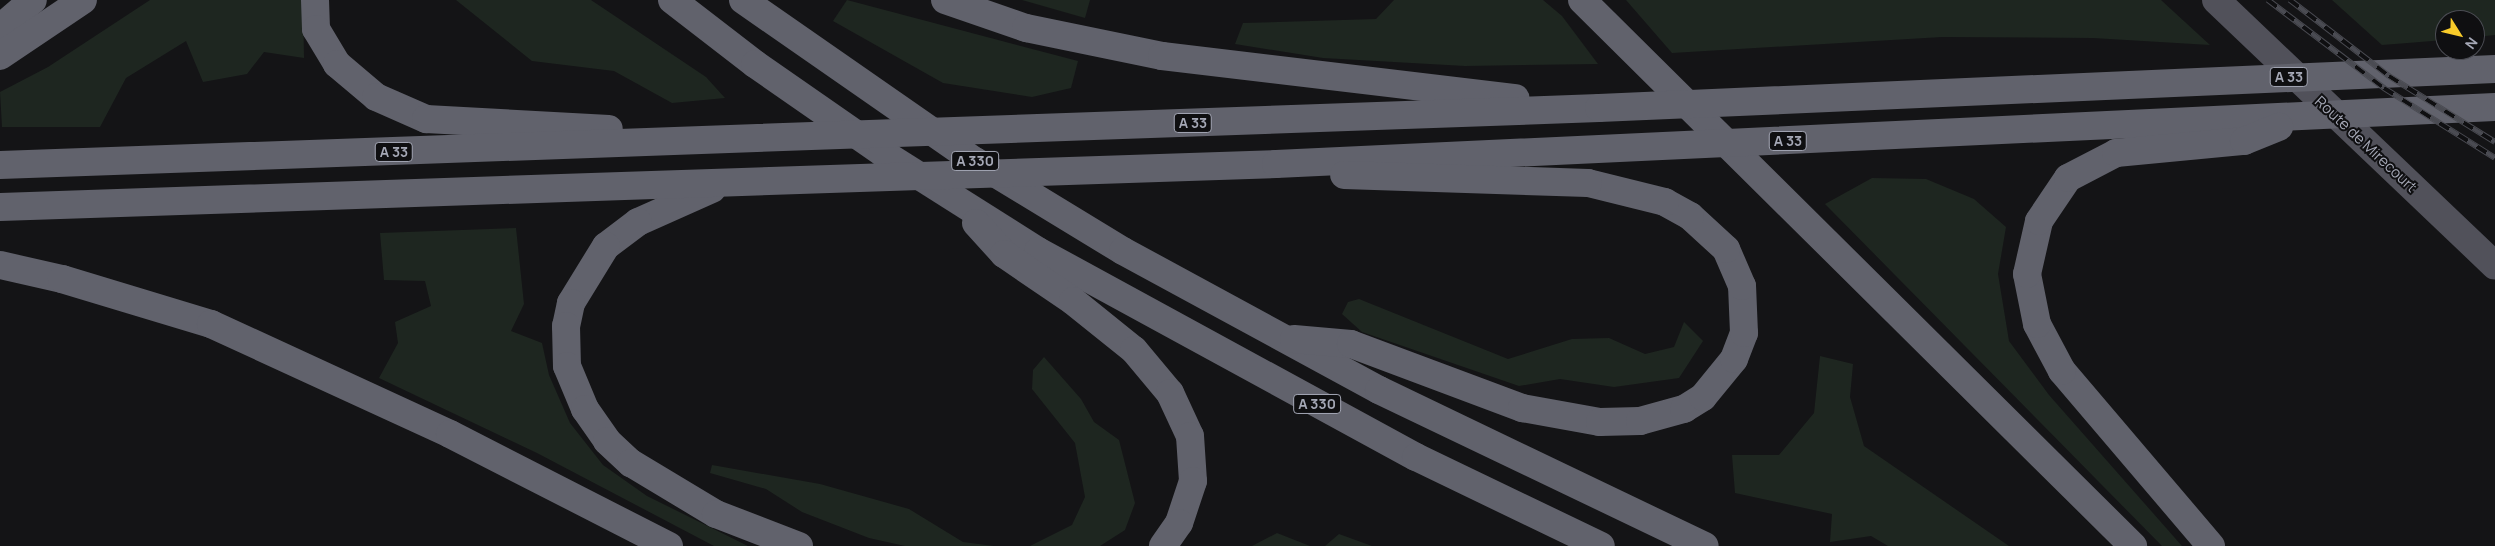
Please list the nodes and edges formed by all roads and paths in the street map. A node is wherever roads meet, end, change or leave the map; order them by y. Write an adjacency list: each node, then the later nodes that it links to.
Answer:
1 (34, 0): 9 (highway)
2 (83, 0): 10 (highway)
3 (315, 0): 15 (highway)
4 (672, 0): 19 (highway, A 330)
5 (743, 0): 23 (highway, A 330)
6 (945, 0): 13 (highway)
7 (1582, 0): 29 (highway)
8 (2216, 0): 22 (main road, Route de Mirecourt)
9 (0, 28)
10 (0, 56)
11 (2495, 69): 13 (highway, A 33)
12 (2495, 107): 14 (highway, A 33)
13 (1599, 108): 15 (highway, A 33)
14 (2301, 117): 16 (highway, A 33); 30 (highway)
15 (788, 139): 17 (highway, A 33)
16 (1276, 164): 18 (highway, A 33); 23 (highway)
17 (0, 165)
18 (728, 182): 20 (highway, A 33); 25 (highway)
19 (957, 201): 26 (highway); 27 (highway, A 330)
20 (0, 207)
21 (0, 265): 24 (highway)
22 (2495, 266)
23 (1280, 338): 28 (highway, A 330)
24 (669, 546)
25 (799, 546)
26 (1163, 546)
27 (1601, 546)
28 (1704, 546)
29 (2134, 546)
30 (2211, 546)

